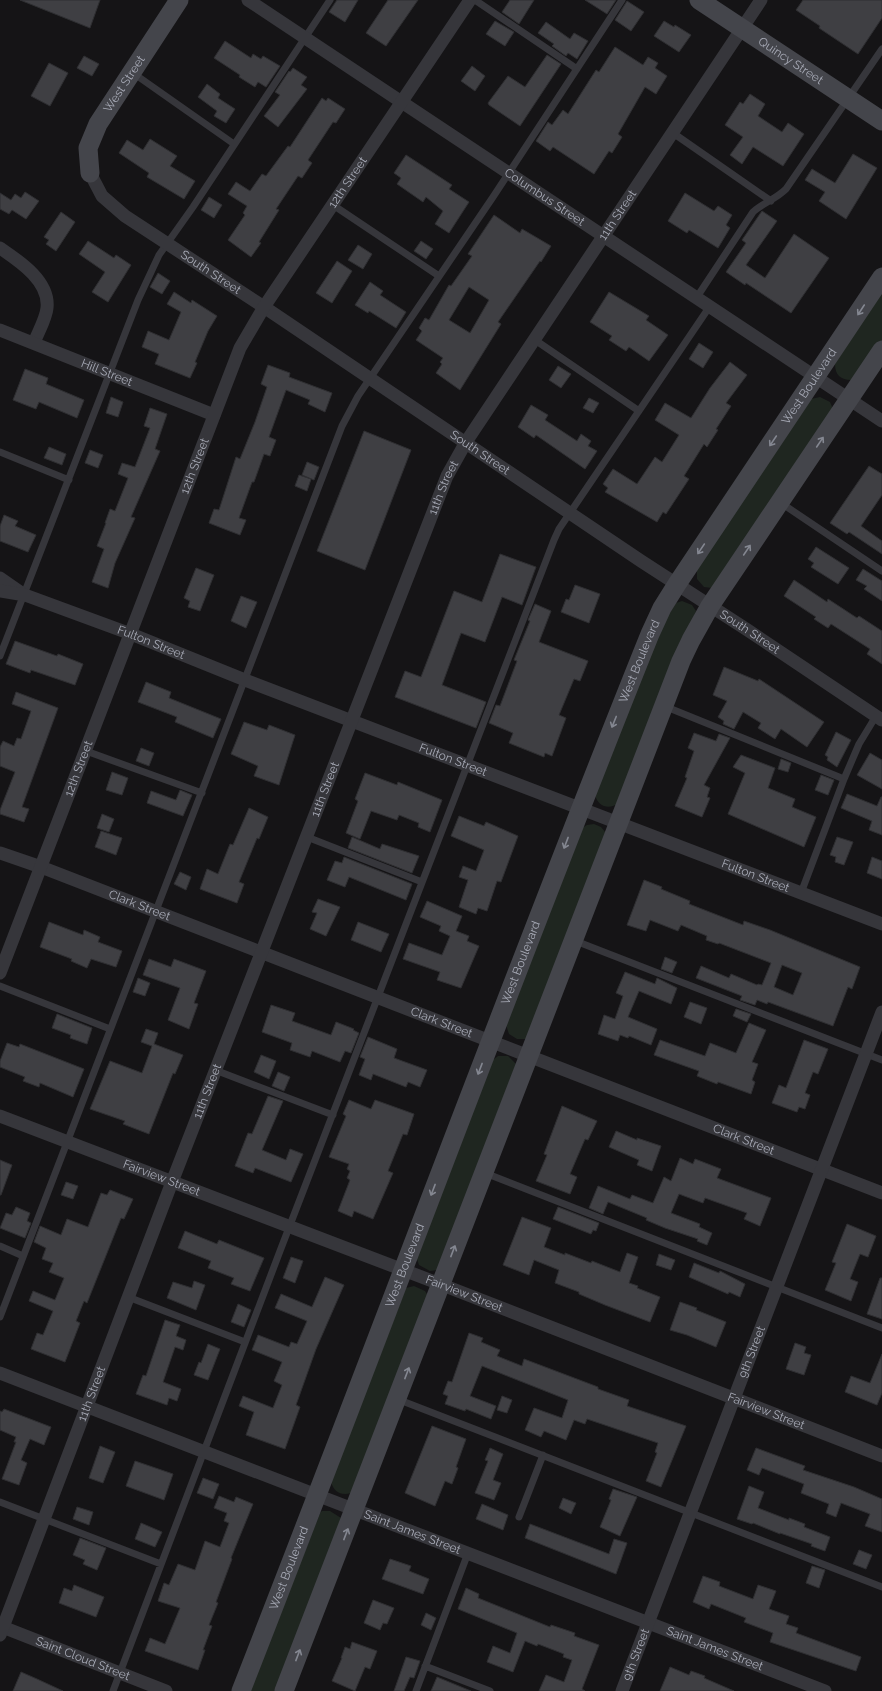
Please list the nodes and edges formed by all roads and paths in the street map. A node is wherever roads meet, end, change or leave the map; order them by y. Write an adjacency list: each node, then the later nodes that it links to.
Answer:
1 (179, 0): 13 (street, West Street)
2 (248, 0): 10 (street, Columbus Street)
3 (330, 0): 10 (lane)
4 (470, 0): 15 (street, 12th Street)
5 (475, 0): 12 (lane)
6 (622, 0): 12 (lane)
7 (699, 0): 9 (street, Quincy Street)
8 (761, 0): 9 (street, 11th Street)
9 (742, 29): 14 (street, Quincy Street); 17 (street, 11th Street)
10 (305, 38): 15 (street, Columbus Street); 18 (lane)
11 (882, 49): 14 (lane)
12 (576, 69): 19 (lane)
13 (132, 72): 18 (lane); 20 (street, West Street)
14 (849, 99): 16 (street, Quincy Street); 21 (lane)
15 (402, 102): 19 (street, Columbus Street); 22 (street, 12th Street)
16 (882, 120)
17 (672, 133): 21 (lane); 23 (street, 11th Street)
18 (234, 144): 24 (lane)
19 (509, 172): 23 (street, Columbus Street); 26 (lane)
20 (90, 173): 24 (street, South Street)
21 (771, 201): 28 (lane)
22 (333, 205): 26 (lane); 30 (street, 12th Street)
23 (604, 236): 28 (street, Columbus Street); 32 (street, 11th Street)
24 (167, 243): 30 (street, South Street); 35 (lane)
25 (0, 248): 33 (street)
26 (439, 276): 37 (lane)
27 (882, 277): 36 (street, West Boulevard, one-way to 36)
28 (697, 297): 29 (street, Columbus Street)
29 (710, 306): 36 (street, Columbus Street); 39 (lane)
30 (264, 307): 37 (street, South Street); 40 (street, 12th Street)
31 (0, 330): 33 (street, Hill Street)
32 (535, 340): 39 (lane); 42 (street, 11th Street)
33 (34, 343): 35 (street, Hill Street)
34 (882, 350): 38 (street)
35 (110, 374): 40 (street, Hill Street); 44 (lane)
36 (816, 377): 38 (street, Columbus Street); 49 (street, West Boulevard, one-way to 49)
37 (371, 379): 42 (street, South Street); 55 (lane)
38 (849, 398): 41 (street, Columbus Street); 45 (street, one-way to 38)
39 (639, 411): 46 (lane)
40 (214, 415): 53 (street, 12th Street)
41 (882, 421)
42 (466, 442): 46 (street, South Street); 58 (street, 11th Street)
43 (0, 452): 44 (lane)
44 (69, 480): 51 (lane)
45 (780, 502): 47 (lane); 52 (street, one-way to 45)
46 (570, 513): 49 (street, South Street); 60 (lane)
47 (882, 570)
48 (0, 578): 51 (street, Fulton Street)
49 (677, 584): 52 (street, South Street); 63 (street, West Boulevard, one-way to 63)
50 (0, 591): 51 (street, Fulton Street)
51 (24, 595): 53 (street, Fulton Street); 54 (lane)
52 (710, 606): 56 (street); 57 (street, South Street)
53 (131, 634): 55 (street, Fulton Street); 59 (street, 12th Street)
54 (0, 656)
55 (245, 680): 58 (street, Fulton Street); 62 (lane)
56 (664, 706): 61 (lane); 64 (street)
57 (879, 718): 61 (lane)
58 (352, 720): 60 (street, Fulton Street); 65 (street, 11th Street)
59 (86, 751): 62 (lane); 67 (street, 12th Street)
60 (467, 765): 63 (street, Fulton Street); 68 (lane)
61 (844, 780): 69 (lane)
62 (202, 793): 70 (lane)
63 (580, 808): 64 (street, Fulton Street); 79 (street, West Boulevard, one-way to 79)
64 (618, 823): 69 (street, Fulton Street); 72 (street)
65 (307, 837): 68 (lane); 73 (street, 11th Street)
66 (0, 853): 67 (street, Clark Street)
67 (41, 867): 70 (street, Clark Street); 74 (street, 12th Street)
68 (422, 882): 76 (lane)
69 (801, 893): 71 (street, Fulton Street)
70 (156, 912): 73 (street, Clark Street); 78 (lane)
71 (882, 924)
72 (573, 940): 80 (lane); 81 (street)
73 (261, 952): 76 (street, Clark Street); 83 (street, 11th Street)
74 (0, 973)
75 (0, 986): 78 (lane)
76 (378, 998): 79 (street, Clark Street); 84 (lane)
77 (882, 1012): 80 (street, 9th Street)
78 (110, 1029): 86 (lane)
79 (491, 1042): 81 (street, Clark Street); 94 (street, West Boulevard, one-way to 94)
80 (866, 1054): 82 (lane); 87 (street, 9th Street)
81 (528, 1056): 87 (street, Clark Street); 88 (street)
82 (882, 1060)
83 (215, 1070): 84 (lane); 89 (street, 11th Street)
84 (333, 1115): 91 (lane)
85 (0, 1116): 86 (street, Fairview Street)
86 (67, 1141): 89 (street, Fairview Street); 93 (lane)
87 (823, 1170): 90 (street, Clark Street); 96 (street, 9th Street)
88 (483, 1172): 95 (street, one-way to 88); 96 (lane)
89 (172, 1182): 91 (street, Fairview Street); 97 (street, 11th Street)
90 (882, 1193)
91 (289, 1227): 94 (street, Fairview Street); 100 (lane)
92 (0, 1246): 93 (lane)
93 (23, 1256): 98 (lane)
94 (402, 1270): 95 (street, Fairview Street); 108 (street, West Boulevard)
95 (440, 1284): 102 (street, one-way to 95); 103 (street, Fairview Street)
96 (778, 1287): 99 (lane); 103 (street, 9th Street)
97 (128, 1297): 100 (lane); 104 (street, 11th Street)
98 (0, 1317)
99 (882, 1328)
100 (245, 1342): 105 (lane)
101 (0, 1373): 104 (street, Saint James Street)
102 (397, 1398): 106 (lane); 110 (street)
103 (734, 1399): 107 (street, Fairview Street); 111 (street, 9th Street)
104 (86, 1406): 105 (street, Saint James Street); 113 (street, 11th Street)
105 (204, 1452): 108 (street, Saint James Street); 115 (lane)
106 (543, 1455): 111 (lane); 112 (lane)
107 (882, 1456)
108 (318, 1496): 110 (street, Saint James Street); 123 (street, West Boulevard)
109 (0, 1502): 113 (lane)
110 (355, 1510): 114 (street, Saint James Street); 124 (street, one-way to 110)
111 (691, 1513): 116 (lane); 117 (street, 9th Street)
112 (519, 1517)
113 (44, 1518): 115 (lane); 118 (street, 11th Street)
114 (468, 1553): 117 (street, Saint James Street); 119 (lane)
115 (161, 1564): 120 (lane)
116 (882, 1587)
117 (648, 1623): 127 (street, 9th Street); 128 (street, Saint James Street)
118 (1, 1629): 120 (street, Saint Cloud Street)
119 (425, 1666): 125 (lane); 126 (lane)
120 (120, 1673): 121 (lane); 122 (street, Saint Cloud Street)
121 (113, 1691)
122 (166, 1691)
123 (242, 1691)
124 (284, 1691)
125 (416, 1691)
126 (490, 1691)
127 (622, 1691)
128 (825, 1691)

